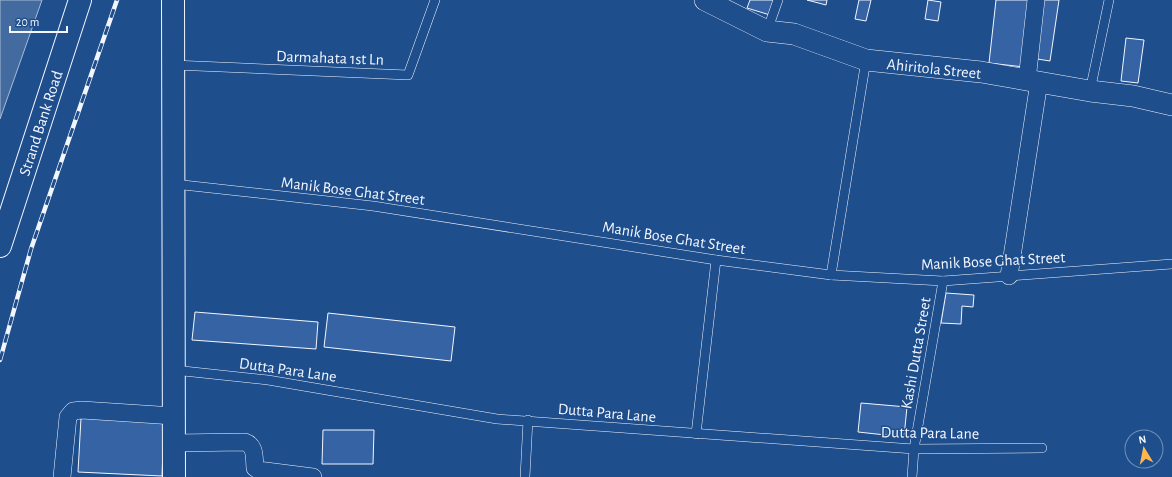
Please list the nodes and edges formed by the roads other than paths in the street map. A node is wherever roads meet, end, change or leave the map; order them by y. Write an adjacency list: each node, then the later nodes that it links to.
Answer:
1 (80, 0): 15 (main road, Strand Bank Road)
2 (173, 0): 10 (main road)
3 (435, 0): 10 (lane, Darmahata 1st Ln)
4 (705, 0): 8 (street, Ahiritola Street)
5 (778, 0): 8 (lane)
6 (1036, 0): 11 (street)
7 (1109, 0): 12 (lane)
8 (767, 31): 9 (street, Ahiritola Street)
9 (866, 60): 11 (street, Ahiritola Street); 18 (lane)
10 (173, 65): 14 (main road)
11 (1033, 81): 12 (street, Ahiritola Street); 19 (street)
12 (1090, 91): 13 (street, Ahiritola Street)
13 (1172, 105)
14 (174, 184): 16 (lane, Manik Bose Ghat Street); 21 (main road)
15 (0, 246)
16 (716, 260): 18 (lane, Manik Bose Ghat Street); 24 (lane)
17 (1172, 264): 19 (lane, Manik Bose Ghat Street)
18 (832, 275): 20 (lane, Manik Bose Ghat Street)
19 (1009, 276): 20 (lane, Manik Bose Ghat Street)
20 (943, 281): 27 (lane, Kashi Dutta Street)
21 (174, 370): 22 (main road); 23 (lane, Dutta Para Lane)
22 (174, 416): 25 (main road); 28 (street)
23 (528, 420): 24 (lane, Dutta Para Lane); 31 (lane)
24 (696, 434): 27 (lane, Dutta Para Lane)
25 (174, 443): 29 (main road); 30 (street)
26 (1042, 448): 27 (lane, Dutta Para Lane)
27 (914, 449): 32 (lane, Kashi Dutta Street)
28 (62, 477)
29 (174, 477)
30 (312, 477)
31 (525, 477)
32 (912, 477)

